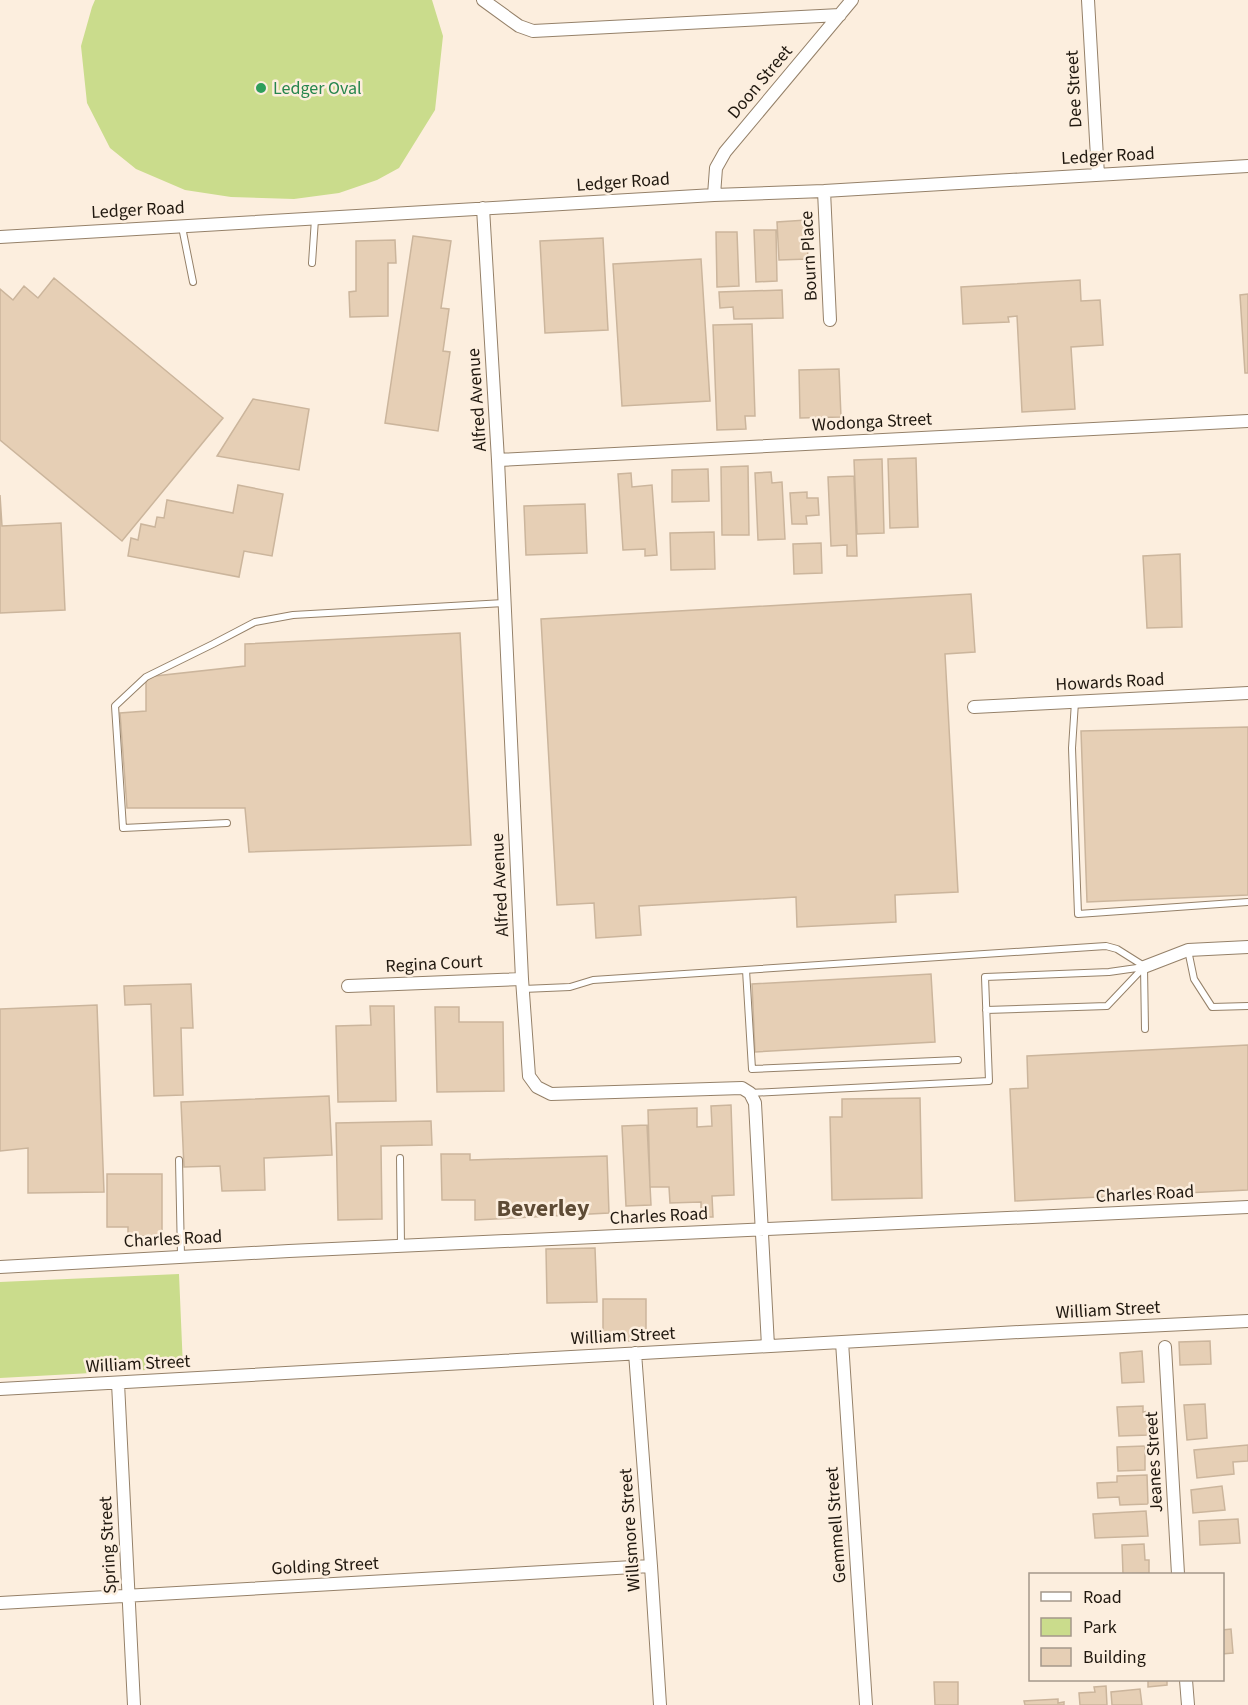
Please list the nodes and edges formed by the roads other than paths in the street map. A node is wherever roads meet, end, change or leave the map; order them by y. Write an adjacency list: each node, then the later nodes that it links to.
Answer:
1 (483, 0): 4 (street)
2 (852, 0): 4 (street, Doon Street)
3 (1088, 0): 6 (street, Dee Street)
4 (840, 15): 8 (street, Doon Street)
5 (1248, 166): 6 (street, Ledger Road)
6 (1098, 175): 7 (street, Ledger Road)
7 (824, 190): 8 (street, Ledger Road); 15 (street, Bourn Place)
8 (714, 195): 9 (street, Ledger Road)
9 (483, 208): 10 (street, Ledger Road); 17 (street, Alfred Avenue)
10 (315, 218): 11 (street, Ledger Road); 13 (lane)
11 (182, 226): 12 (street, Ledger Road); 14 (lane)
12 (0, 237)
13 (312, 263)
14 (193, 282)
15 (830, 320)
16 (1248, 421): 17 (street, Wodonga Street)
17 (498, 460): 18 (street, Alfred Avenue)
18 (505, 603): 22 (lane); 28 (street, Alfred Avenue)
19 (1248, 693): 20 (street, Howards Road)
20 (1075, 702): 21 (street, Howards Road); 23 (lane)
21 (974, 707)
22 (227, 823)
23 (1248, 902)
24 (1248, 947): 25 (street)
25 (1188, 950): 26 (street); 30 (lane)
26 (1144, 967): 27 (lane); 31 (lane); 31 (lane); 32 (lane)
27 (746, 970): 28 (lane); 33 (lane)
28 (523, 984): 29 (street, Regina Court); 34 (street, Alfred Avenue)
29 (348, 986)
30 (1248, 1006)
31 (986, 1010): 34 (lane)
32 (1145, 1029)
33 (957, 1060)
34 (750, 1093): 38 (street)
35 (400, 1158): 39 (lane)
36 (179, 1160): 40 (lane)
37 (1248, 1207): 38 (street, Charles Road)
38 (761, 1230): 39 (street, Charles Road); 44 (street)
39 (401, 1246): 40 (street, Charles Road)
40 (181, 1256): 41 (street, Charles Road)
41 (0, 1266)
42 (1248, 1322): 43 (street, William Street)
43 (842, 1342): 44 (street, William Street); 56 (street, Gemmell Street)
44 (768, 1346): 46 (street, William Street)
45 (1166, 1347): 50 (street, Jeanes Street)
46 (635, 1353): 47 (street, William Street); 49 (street, Willsmore Street)
47 (118, 1383): 48 (street, William Street); 51 (street, Spring Street)
48 (0, 1389)
49 (651, 1566): 51 (street, Golding Street); 55 (street, Willsmore Street)
50 (1178, 1573)
51 (128, 1596): 52 (street, Golding Street); 54 (street, Spring Street)
52 (0, 1603)
53 (1186, 1681): 57 (street)
54 (134, 1705)
55 (660, 1705)
56 (866, 1705)
57 (1188, 1705)

